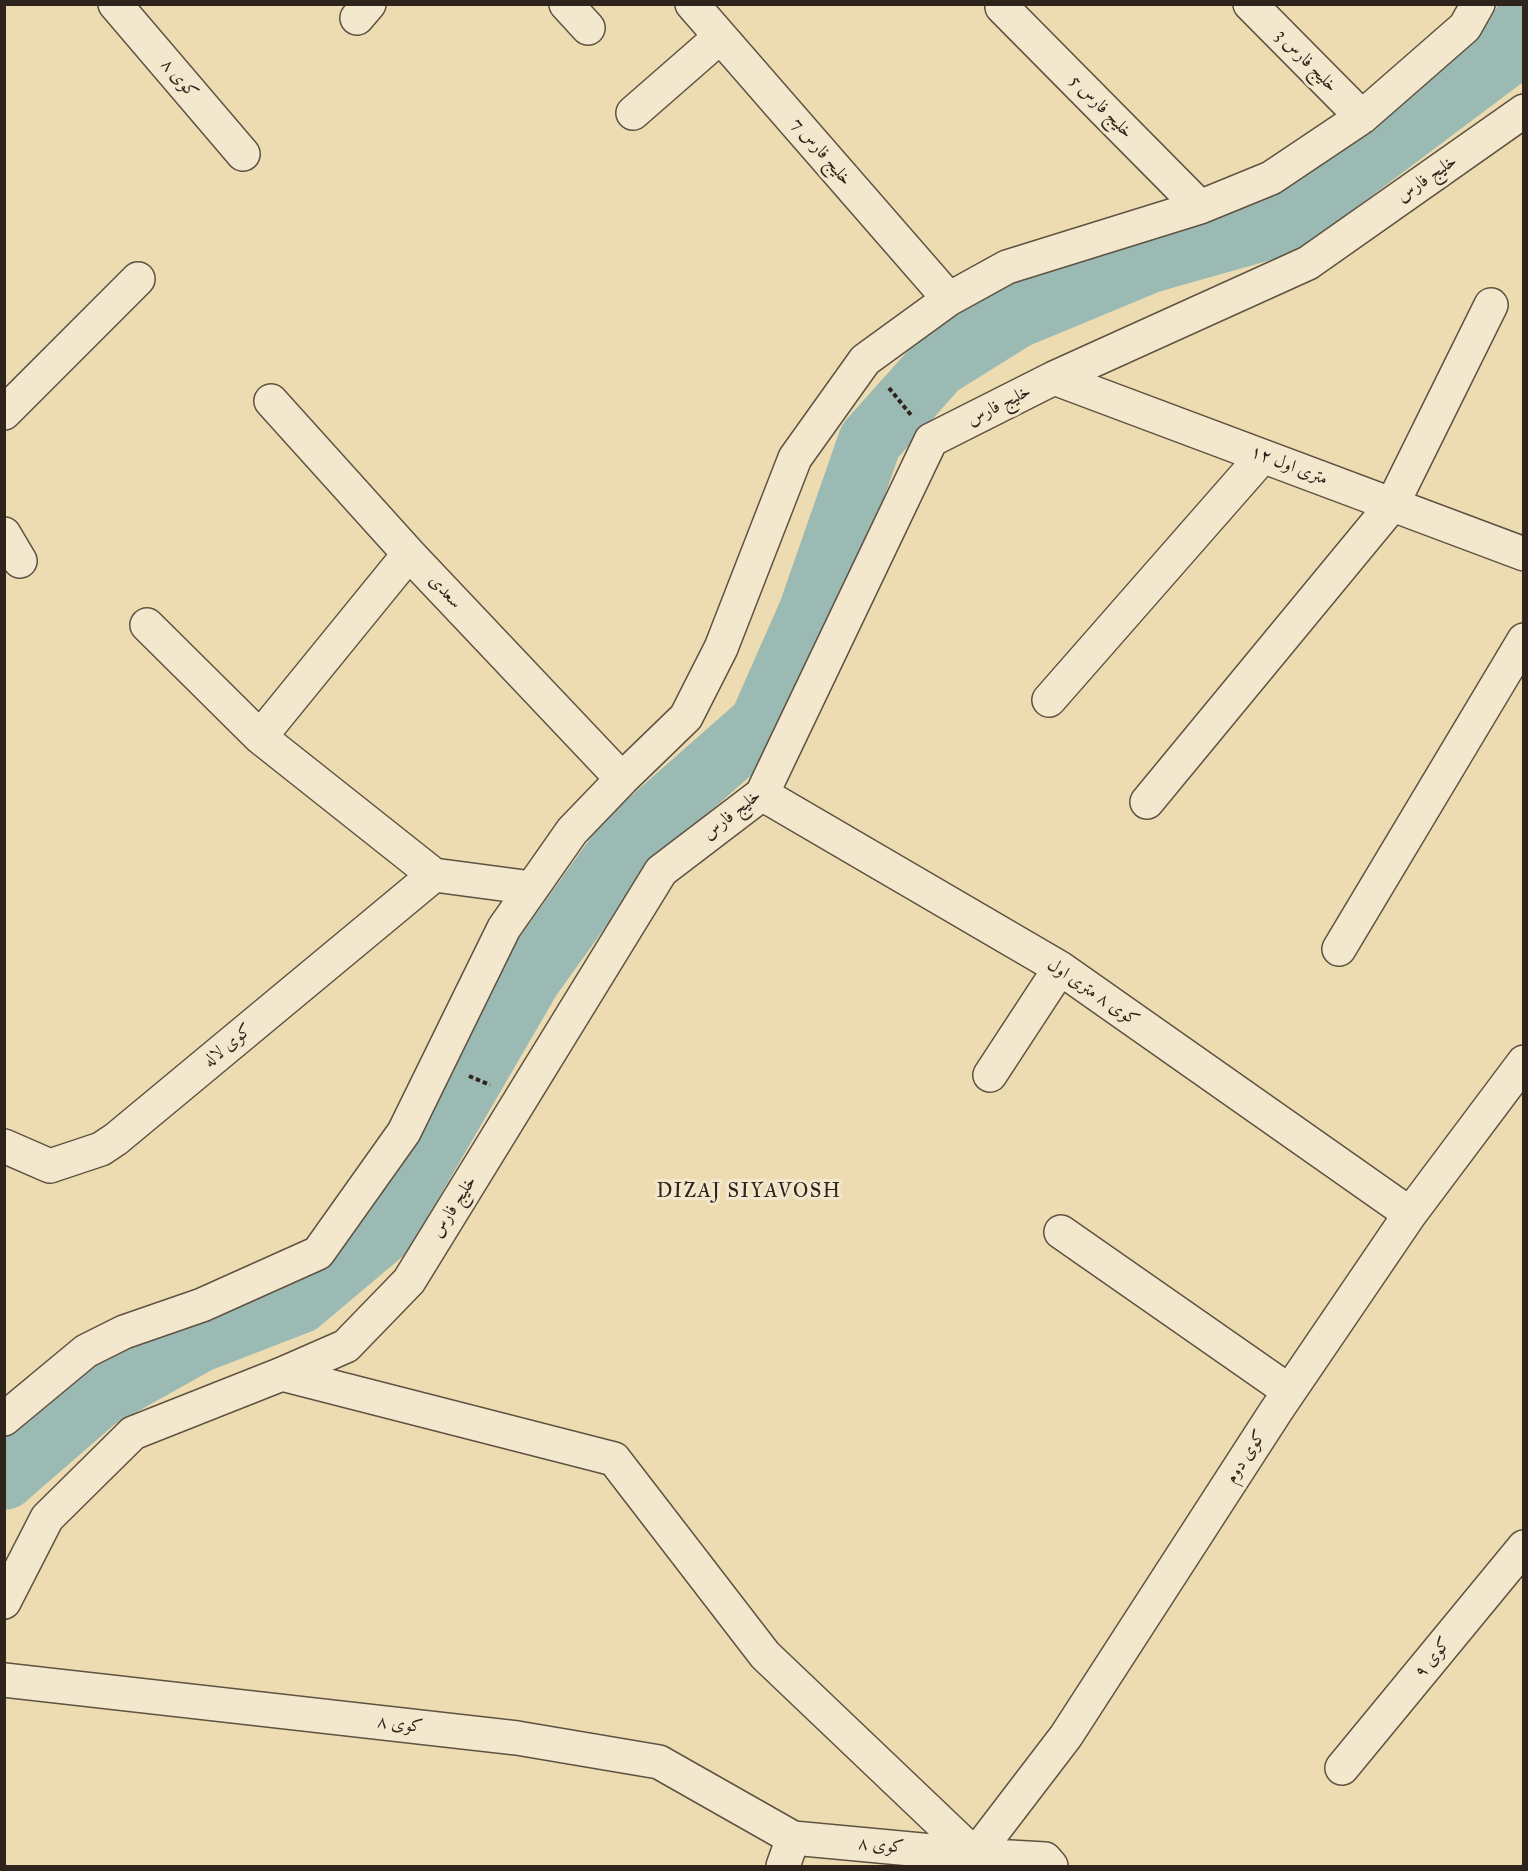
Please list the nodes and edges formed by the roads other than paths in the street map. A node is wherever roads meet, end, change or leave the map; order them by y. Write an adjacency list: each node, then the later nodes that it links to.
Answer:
1 (115, 4): 12 (street, کوی ۸)
2 (566, 4): 7 (street)
3 (692, 4): 8 (street, خلیج فارس 7)
4 (1250, 4): 11 (street, خلیج فارس 3)
5 (1478, 4): 11 (street)
6 (1002, 7): 13 (street, خلیج فارس 5)
7 (588, 28)
8 (720, 37): 10 (street); 15 (street, خلیج فارس 7)
9 (1524, 111): 17 (street, خلیج فارس)
10 (633, 113)
11 (1362, 117): 13 (street)
12 (243, 154)
13 (1200, 207): 15 (street)
14 (138, 279): 19 (street)
15 (949, 299): 28 (street)
16 (1491, 306): 21 (street)
17 (1054, 378): 20 (street, ۱۲ متری اول); 29 (street, خلیج فارس)
18 (271, 401): 22 (street, سعدی)
19 (4, 413)
20 (1262, 457): 21 (street, ۱۲ متری اول); 26 (street)
21 (1392, 505): 23 (street, ۱۲ متری اول); 30 (street)
22 (409, 554): 27 (street); 28 (street, سعدی)
23 (1524, 554)
24 (147, 625): 27 (street)
25 (1524, 640): 33 (street)
26 (1049, 700)
27 (260, 737): 31 (street)
28 (622, 779): 32 (street)
29 (762, 794): 34 (street, کوی ۸ متری اول); 40 (street, خلیج فارس)
30 (1147, 802)
31 (434, 875): 32 (street); 37 (street, کوی لاله)
32 (532, 888): 42 (street)
33 (1339, 949)
34 (1060, 968): 36 (street); 38 (street, کوی ۸ متری اول)
35 (1524, 1062): 38 (street, کوی دوم)
36 (990, 1075)
37 (4, 1146)
38 (1410, 1214): 41 (street, کوی دوم)
39 (1061, 1232): 41 (street)
40 (282, 1374): 44 (street, خلیج فارس); 48 (street)
41 (1289, 1391): 48 (street, کوی دوم)
42 (6, 1415)
43 (1522, 1551): 46 (street, کوی ۹)
44 (4, 1602)
45 (4, 1680): 47 (street, کوی ۸)
46 (1342, 1768)
47 (788, 1852): 48 (street, کوی ۸)
48 (976, 1861): 49 (street, کوی ۸)
49 (1051, 1866)

